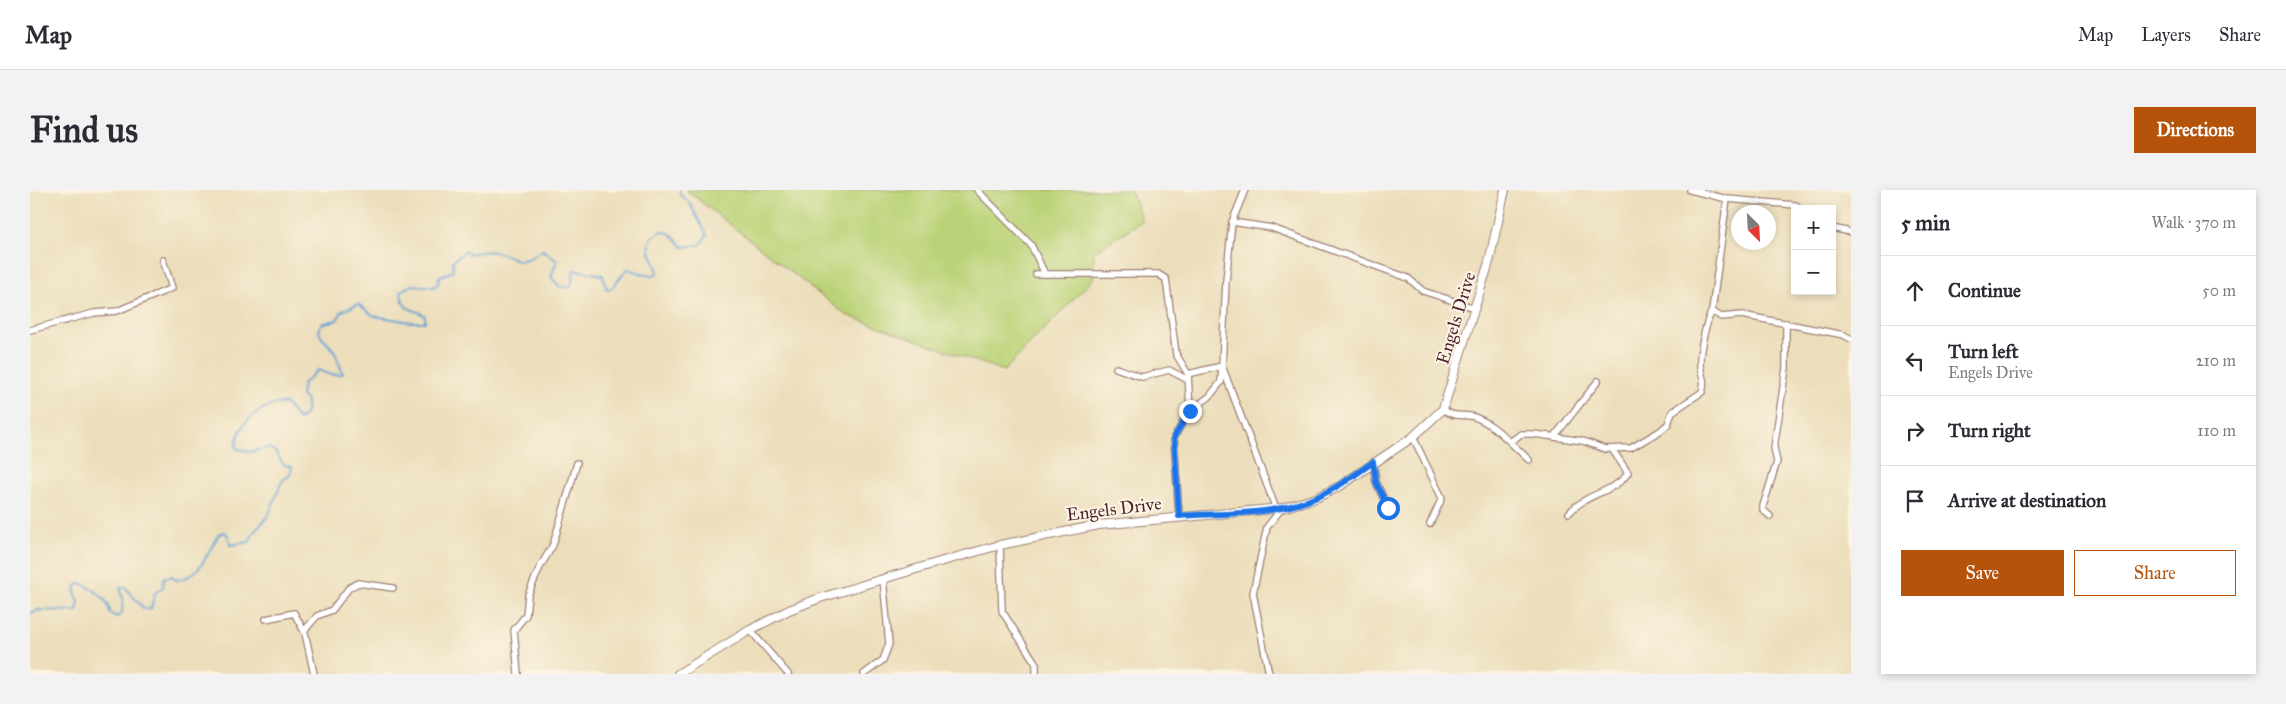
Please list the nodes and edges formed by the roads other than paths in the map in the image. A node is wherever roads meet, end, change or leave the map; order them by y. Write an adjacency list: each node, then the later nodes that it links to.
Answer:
1 (977, 190): 12 (street)
2 (1245, 190): 7 (street)
3 (1505, 190): 13 (street, Engels Drive)
4 (1690, 190): 5 (street)
5 (1727, 199): 6 (street); 14 (street)
6 (1796, 205)
7 (1232, 222): 13 (street); 18 (street)
8 (1836, 229): 9 (street)
9 (1851, 232)
10 (163, 260): 16 (street)
11 (1036, 274): 12 (street)
12 (1046, 274): 20 (street)
13 (1475, 308): 22 (street, Engels Drive)
14 (1712, 311): 15 (street); 27 (street)
15 (1786, 323): 17 (street); 35 (street)
16 (30, 330)
17 (1851, 340)
18 (1222, 366): 20 (street); 23 (street); 32 (street)
19 (1116, 368): 20 (street)
20 (1188, 377): 23 (street)
21 (1598, 381): 25 (street)
22 (1443, 409): 24 (street, Engels Drive); 26 (street)
23 (1190, 411): 34 (street)
24 (1413, 437): 29 (street, Engels Drive); 36 (street)
25 (1554, 437): 26 (street); 27 (street)
26 (1510, 442): 28 (street)
27 (1612, 449): 33 (street)
28 (1529, 460)
29 (1373, 462): 31 (street); 32 (street, Engels Drive)
30 (577, 463): 44 (street)
31 (1388, 508)
32 (1279, 509): 34 (street, Engels Drive); 49 (street)
33 (1570, 513)
34 (1179, 516): 37 (street, Engels Drive)
35 (1770, 516)
36 (1430, 524)
37 (1000, 545): 38 (street, Engels Drive); 48 (street)
38 (883, 578): 41 (street, Engels Drive); 47 (street)
39 (393, 588): 42 (street)
40 (266, 619): 42 (street)
41 (750, 630): 45 (street, Engels Drive); 46 (street)
42 (304, 631): 43 (street)
43 (314, 674)
44 (518, 674)
45 (678, 674)
46 (788, 674)
47 (864, 674)
48 (1036, 674)
49 (1268, 674)

